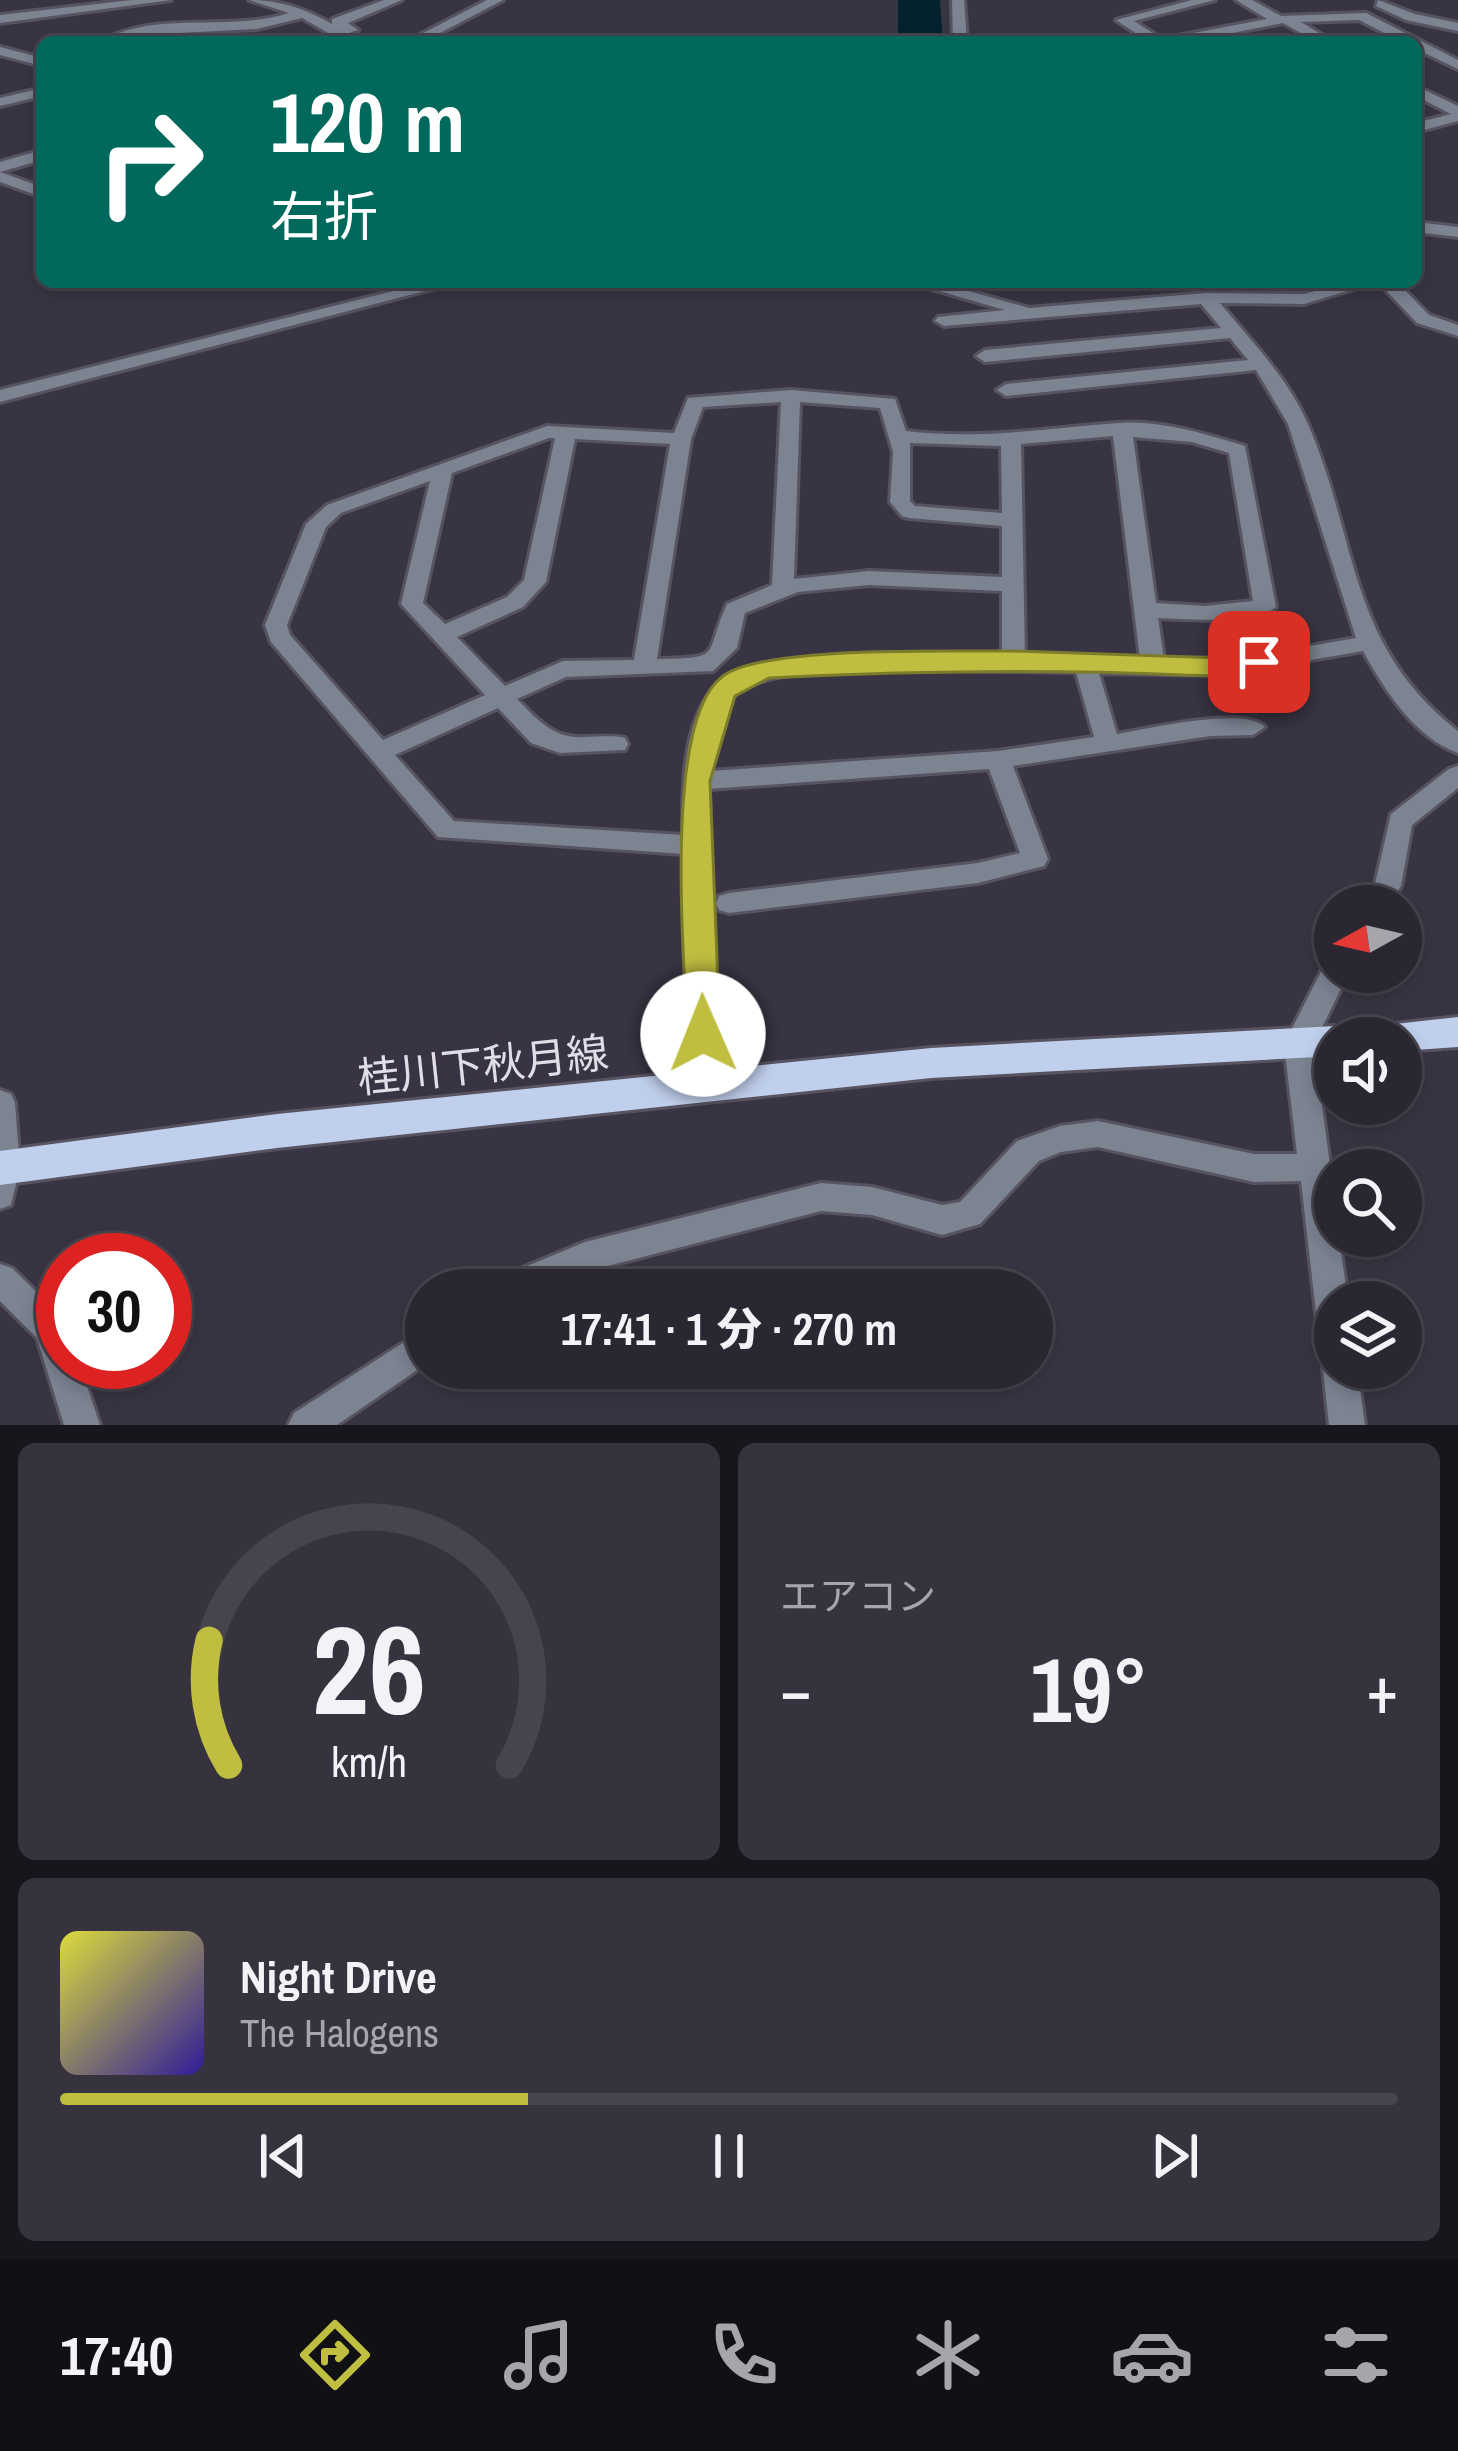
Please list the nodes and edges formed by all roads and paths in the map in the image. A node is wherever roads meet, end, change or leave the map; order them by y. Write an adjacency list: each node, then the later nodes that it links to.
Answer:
1 (165, 0): 10 (street)
2 (255, 0): 9 (street)
3 (396, 0): 16 (street)
4 (497, 0): 17 (street)
5 (958, 0): 18 (street)
6 (1209, 0): 19 (street)
7 (1242, 0): 11 (street)
8 (1381, 3): 12 (street)
9 (303, 13): 14 (street); 15 (street)
10 (0, 19)
11 (1282, 20): 13 (street); 22 (street); 23 (street)
12 (1458, 28)
13 (1223, 31): 20 (street); 21 (street)
14 (124, 36)
15 (345, 36)
16 (351, 36)
17 (425, 36)
18 (960, 36)
19 (1151, 36)
20 (1195, 36)
21 (1232, 36)
22 (1315, 36)
23 (1400, 36)
24 (1422, 47): 27 (street)
25 (0, 51): 26 (street)
26 (36, 60)
27 (1458, 65)
28 (36, 93): 30 (street)
29 (1422, 93): 32 (street)
30 (0, 102)
31 (36, 111): 33 (street)
32 (1458, 114): 34 (street)
33 (0, 116)
34 (1422, 126)
35 (36, 157): 36 (street)
36 (0, 167)
37 (0, 177): 38 (street)
38 (36, 190)
39 (1422, 228): 40 (street)
40 (1458, 232)
41 (426, 288): 56 (street)
42 (941, 288): 47 (street)
43 (1002, 288): 47 (street)
44 (1339, 288): 46 (street)
45 (1393, 288): 50 (street)
46 (1206, 298): 48 (street); 51 (street)
47 (992, 301): 48 (street)
48 (1035, 313): 49 (street)
49 (944, 321)
50 (1458, 331)
51 (1234, 332): 52 (street); 53 (street)
52 (986, 356)
53 (1259, 364): 54 (street); 68 (street)
54 (1006, 390)
55 (791, 395): 59 (street); 60 (street); 65 (street)
56 (0, 396)
57 (1122, 428): 61 (street); 66 (street); 66 (street)
58 (566, 433): 60 (street); 62 (street); 67 (street)
59 (898, 436): 61 (street); 63 (street)
60 (682, 439): 71 (street)
61 (1011, 439): 63 (street)
62 (443, 467): 67 (street); 78 (street)
63 (1011, 520): 64 (street)
64 (1012, 585): 65 (street); 69 (street)
65 (783, 586): 71 (street)
66 (1147, 610): 72 (street)
67 (443, 634): 73 (street)
68 (1368, 643): 72 (street); 76 (street)
69 (1014, 660): 70 (street); 81 (street)
70 (1084, 664): 72 (street); 77 (street)
71 (645, 665): 73 (street)
72 (1153, 666)
73 (502, 695): 75 (street); 78 (street)
74 (1253, 727): 77 (street)
75 (616, 744)
76 (1458, 744)
77 (1108, 745): 79 (street)
78 (379, 752): 82 (street)
79 (998, 760): 81 (street); 84 (street)
80 (1458, 775): 83 (street)
81 (695, 781): 82 (street)
82 (696, 845): 88 (street)
83 (1388, 885)
84 (729, 903)
85 (1458, 1032): 86 (main road)
86 (1422, 1035)
87 (1314, 1042): 88 (main road, 桂川下秋月線)
88 (698, 1089): 91 (main road, 桂川下秋月線)
89 (0, 1103): 91 (street)
90 (1314, 1167): 92 (street)
91 (2, 1177)
92 (558, 1269)
93 (0, 1279): 96 (street)
94 (405, 1358): 97 (street)
95 (1343, 1389): 98 (street)
96 (82, 1425)
97 (306, 1425)
98 (1347, 1425)

